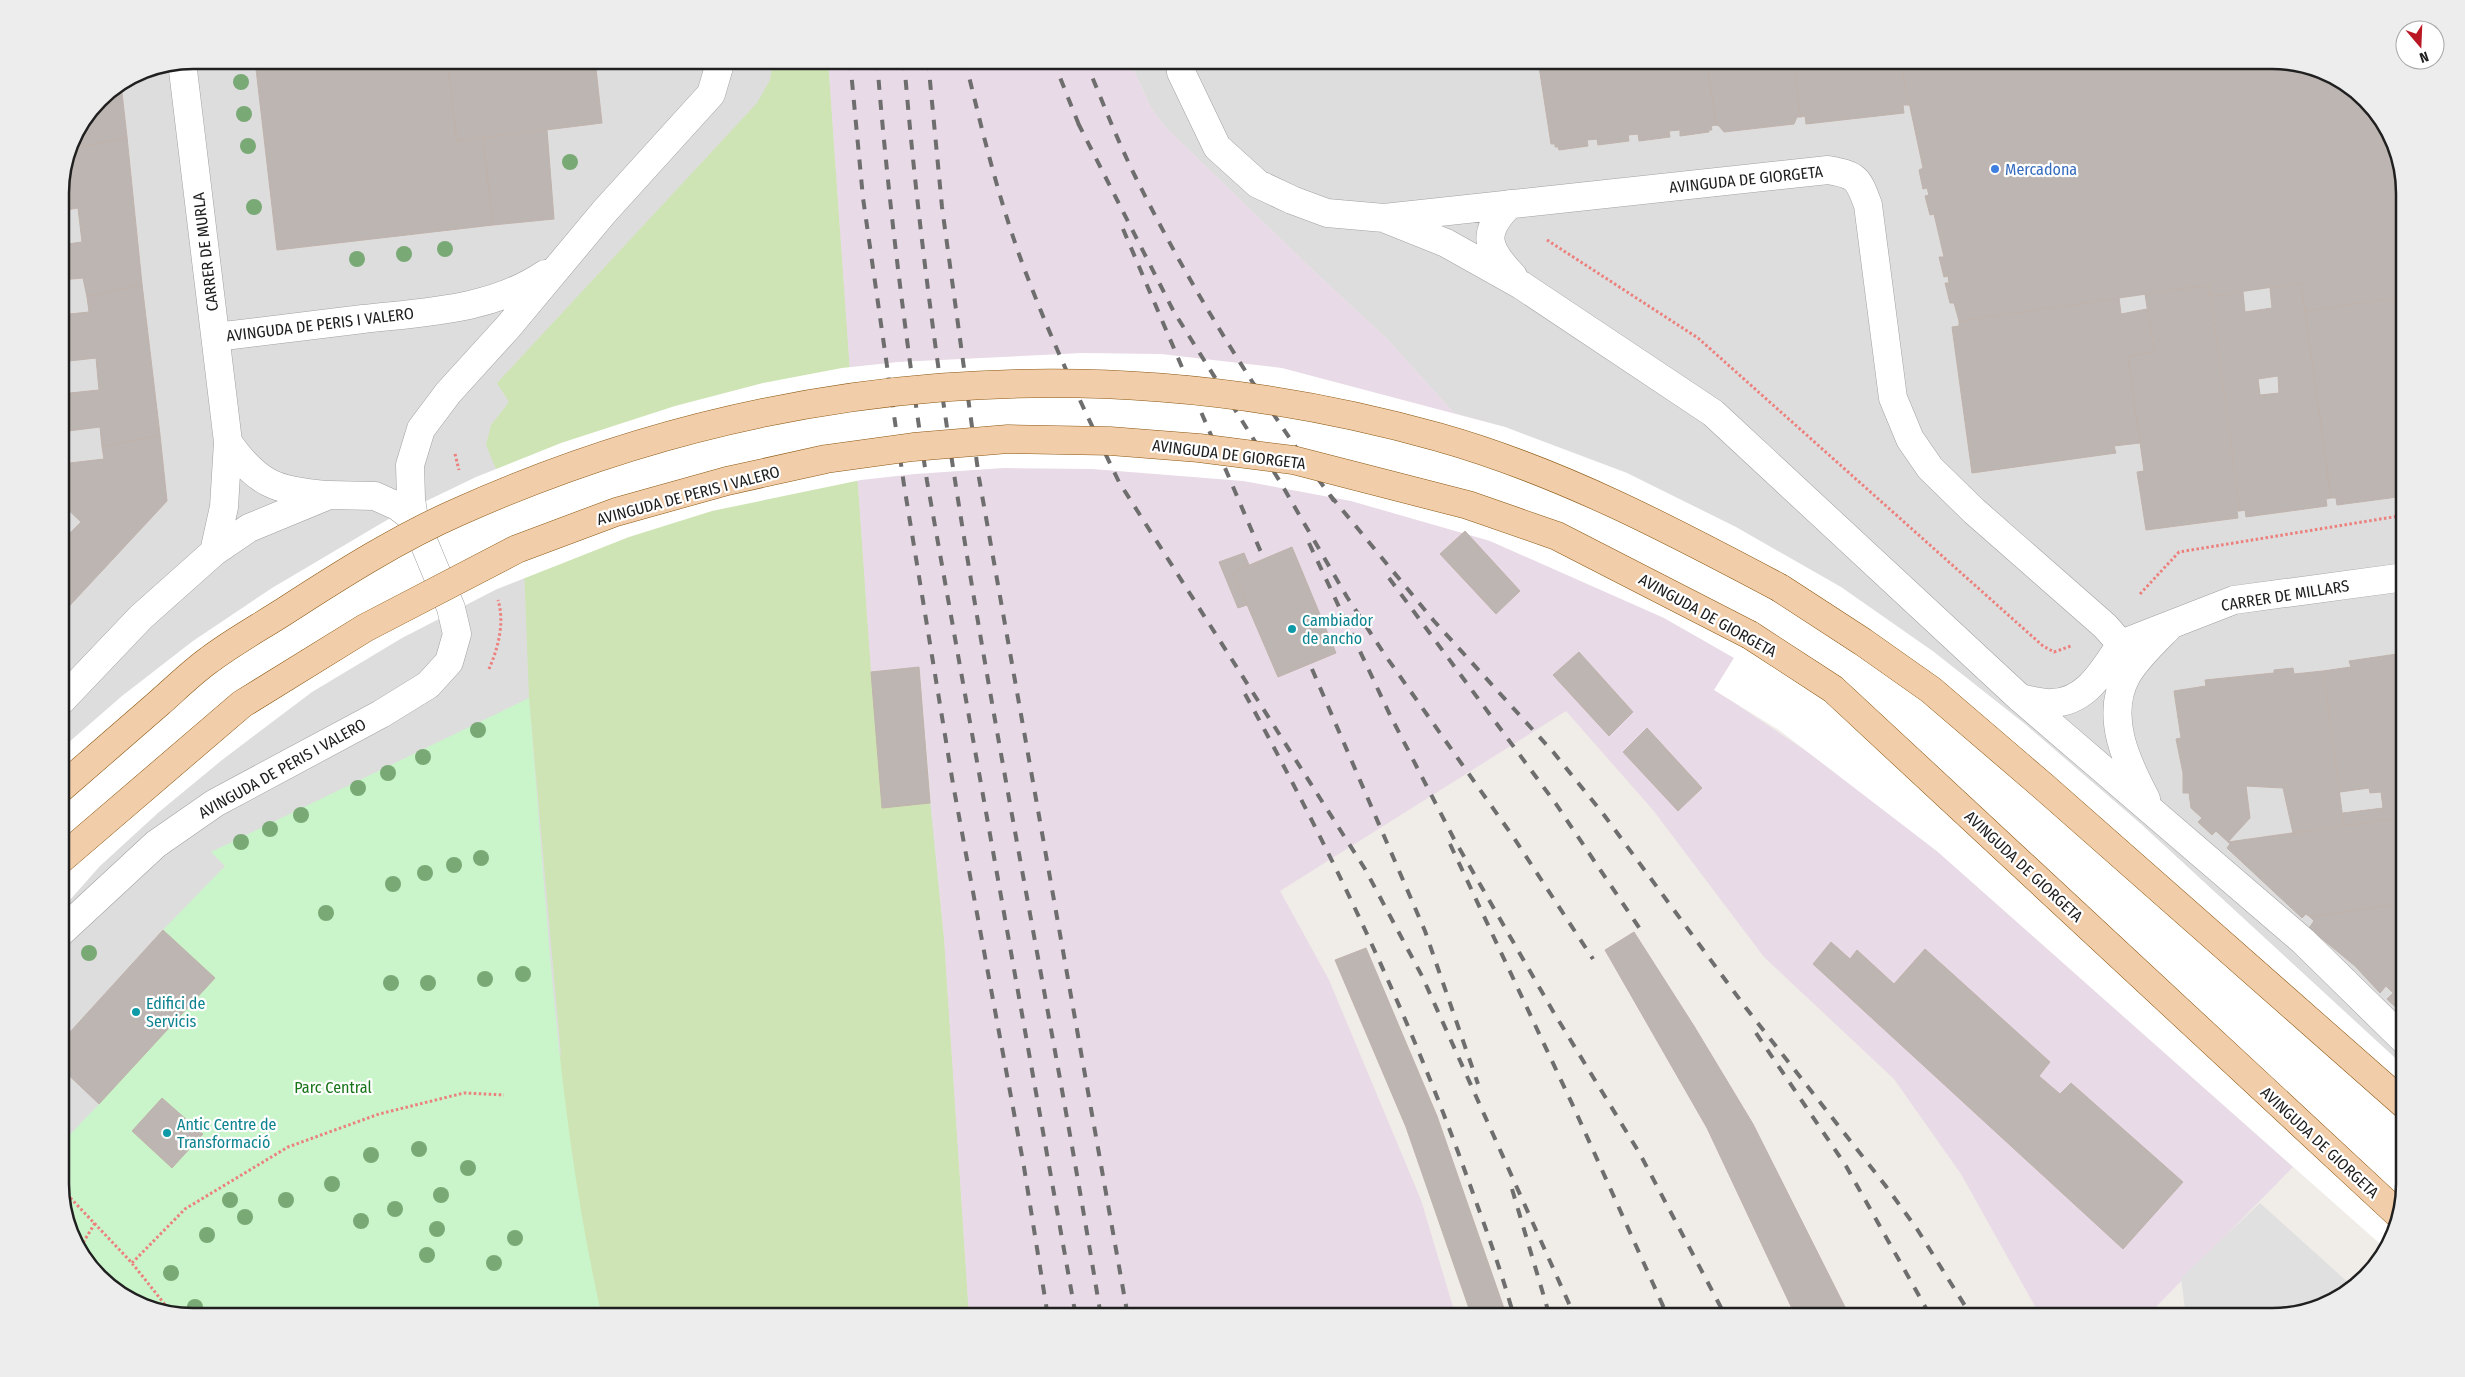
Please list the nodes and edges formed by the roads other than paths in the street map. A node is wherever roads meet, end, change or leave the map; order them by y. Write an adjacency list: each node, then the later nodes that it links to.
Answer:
1 (183, 69): 8 (street, CARRER DE MURLA)
2 (718, 69): 6 (street, AVINGUDA DE PERIS I VALERO)
3 (1181, 69): 5 (street, AVINGUDA DE GIORGETA)
4 (1510, 204): 5 (street, AVINGUDA DE GIORGETA); 7 (street, AVINGUDA DE GIORGETA); 16 (street, AVINGUDA DE GIORGETA)
5 (1384, 218): 7 (street, AVINGUDA DE GIORGETA)
6 (563, 262): 8 (street, AVINGUDA DE PERIS I VALERO); 12 (street, AVINGUDA DE PERIS I VALERO)
7 (1521, 284): 18 (street, AVINGUDA DE GIORGETA)
8 (216, 337): 9 (street, CARRER DE MURLA)
9 (228, 442): 11 (street, CARRER DE MURLA); 13 (street, CARRER DE MURLA)
10 (826, 459): 21 (main road, AVINGUDA DE PERIS I VALERO, bridge); 25 (main road, AVINGUDA DE GIORGETA, bridge)
11 (329, 495): 12 (street); 13 (street)
12 (414, 518): 22 (street, AVINGUDA DE PERIS I VALERO)
13 (214, 552): 17 (street)
14 (2396, 578): 15 (street, CARRER DE MILLARS)
15 (2170, 626): 16 (street, CARRER DE MILLARS); 20 (street, CARRER DE MILLARS)
16 (2121, 644): 18 (street)
17 (69, 693)
18 (2020, 698): 20 (street, AVINGUDA DE GIORGETA)
19 (69, 781): 24 (main road, bridge)
20 (2153, 811): 23 (street, AVINGUDA DE GIORGETA)
21 (69, 852)
22 (69, 925)
23 (2396, 1032)
24 (2396, 1097)
25 (2393, 1210)

